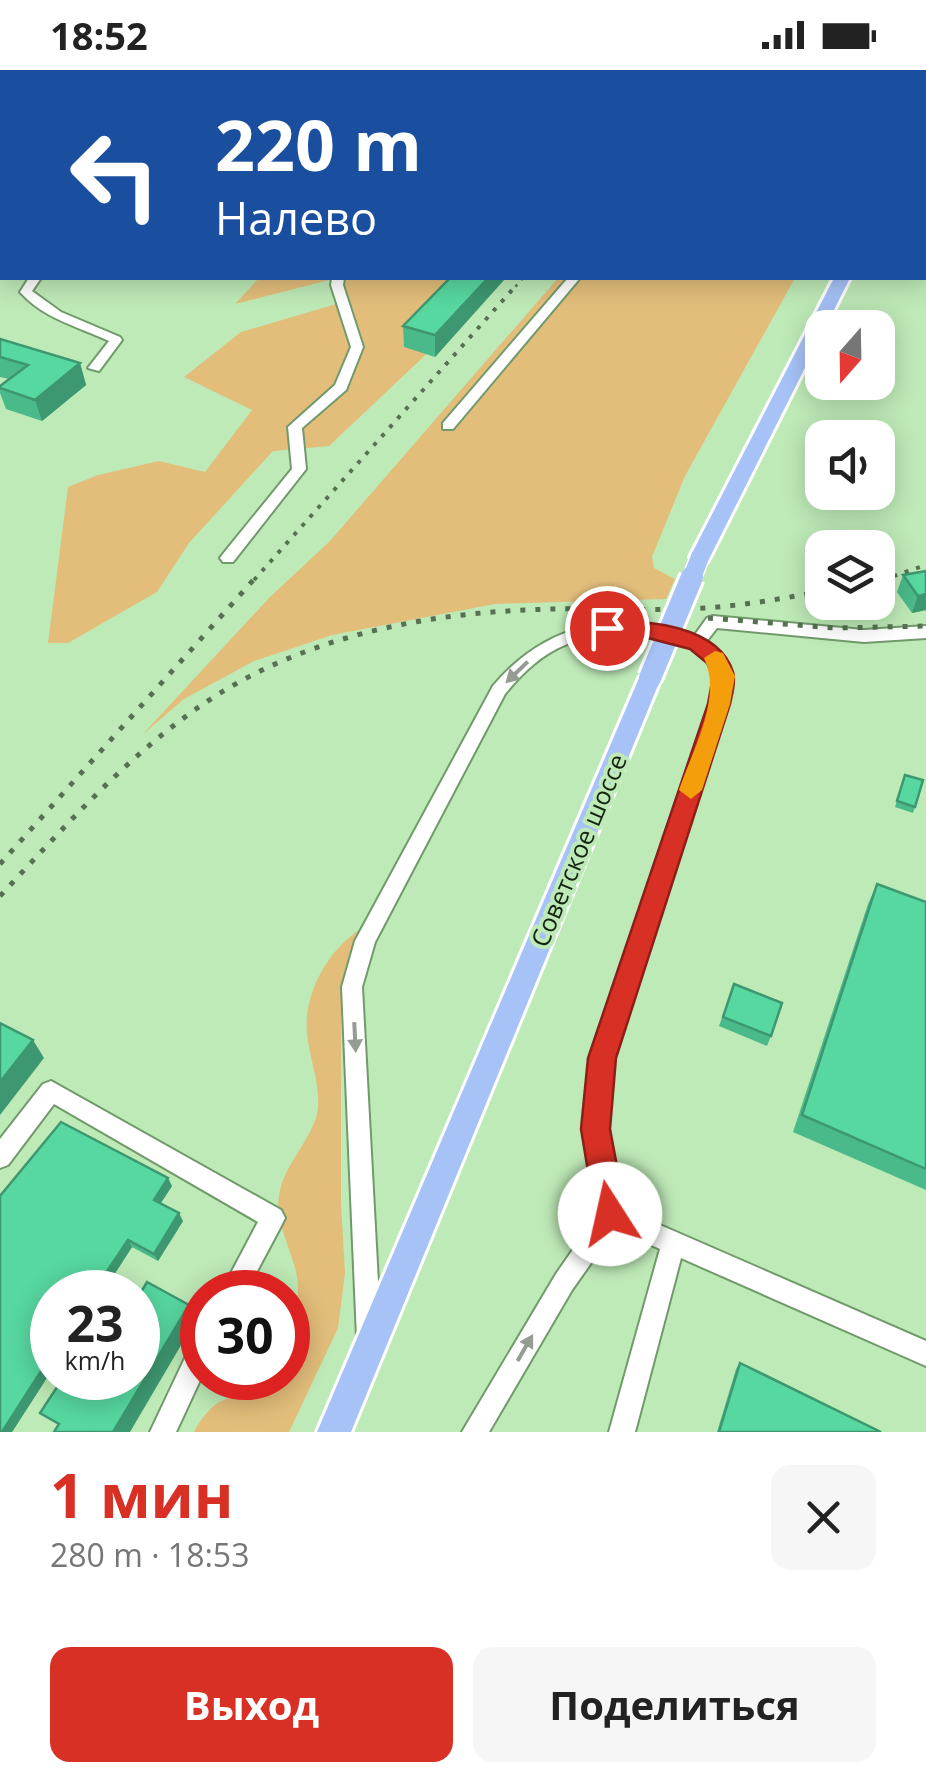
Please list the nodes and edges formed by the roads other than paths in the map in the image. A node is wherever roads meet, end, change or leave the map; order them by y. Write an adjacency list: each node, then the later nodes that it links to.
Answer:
1 (34, 280): 5 (street)
2 (338, 280): 7 (street)
3 (572, 280): 6 (street)
4 (841, 280): 14 (main road, Советское шоссе, bridge)
5 (94, 368)
6 (448, 426)
7 (228, 558)
8 (926, 632): 9 (street)
9 (697, 643): 11 (street); 14 (street, one-way to 14)
10 (0, 1157): 13 (street)
11 (610, 1214): 12 (street); 19 (street, one-way to 11)
12 (674, 1242): 15 (street); 20 (street)
13 (244, 1270)
14 (370, 1353): 18 (main road, Советское шоссе)
15 (926, 1354)
16 (180, 1396): 17 (street)
17 (163, 1432)
18 (334, 1432)
19 (476, 1432)
20 (622, 1432)

